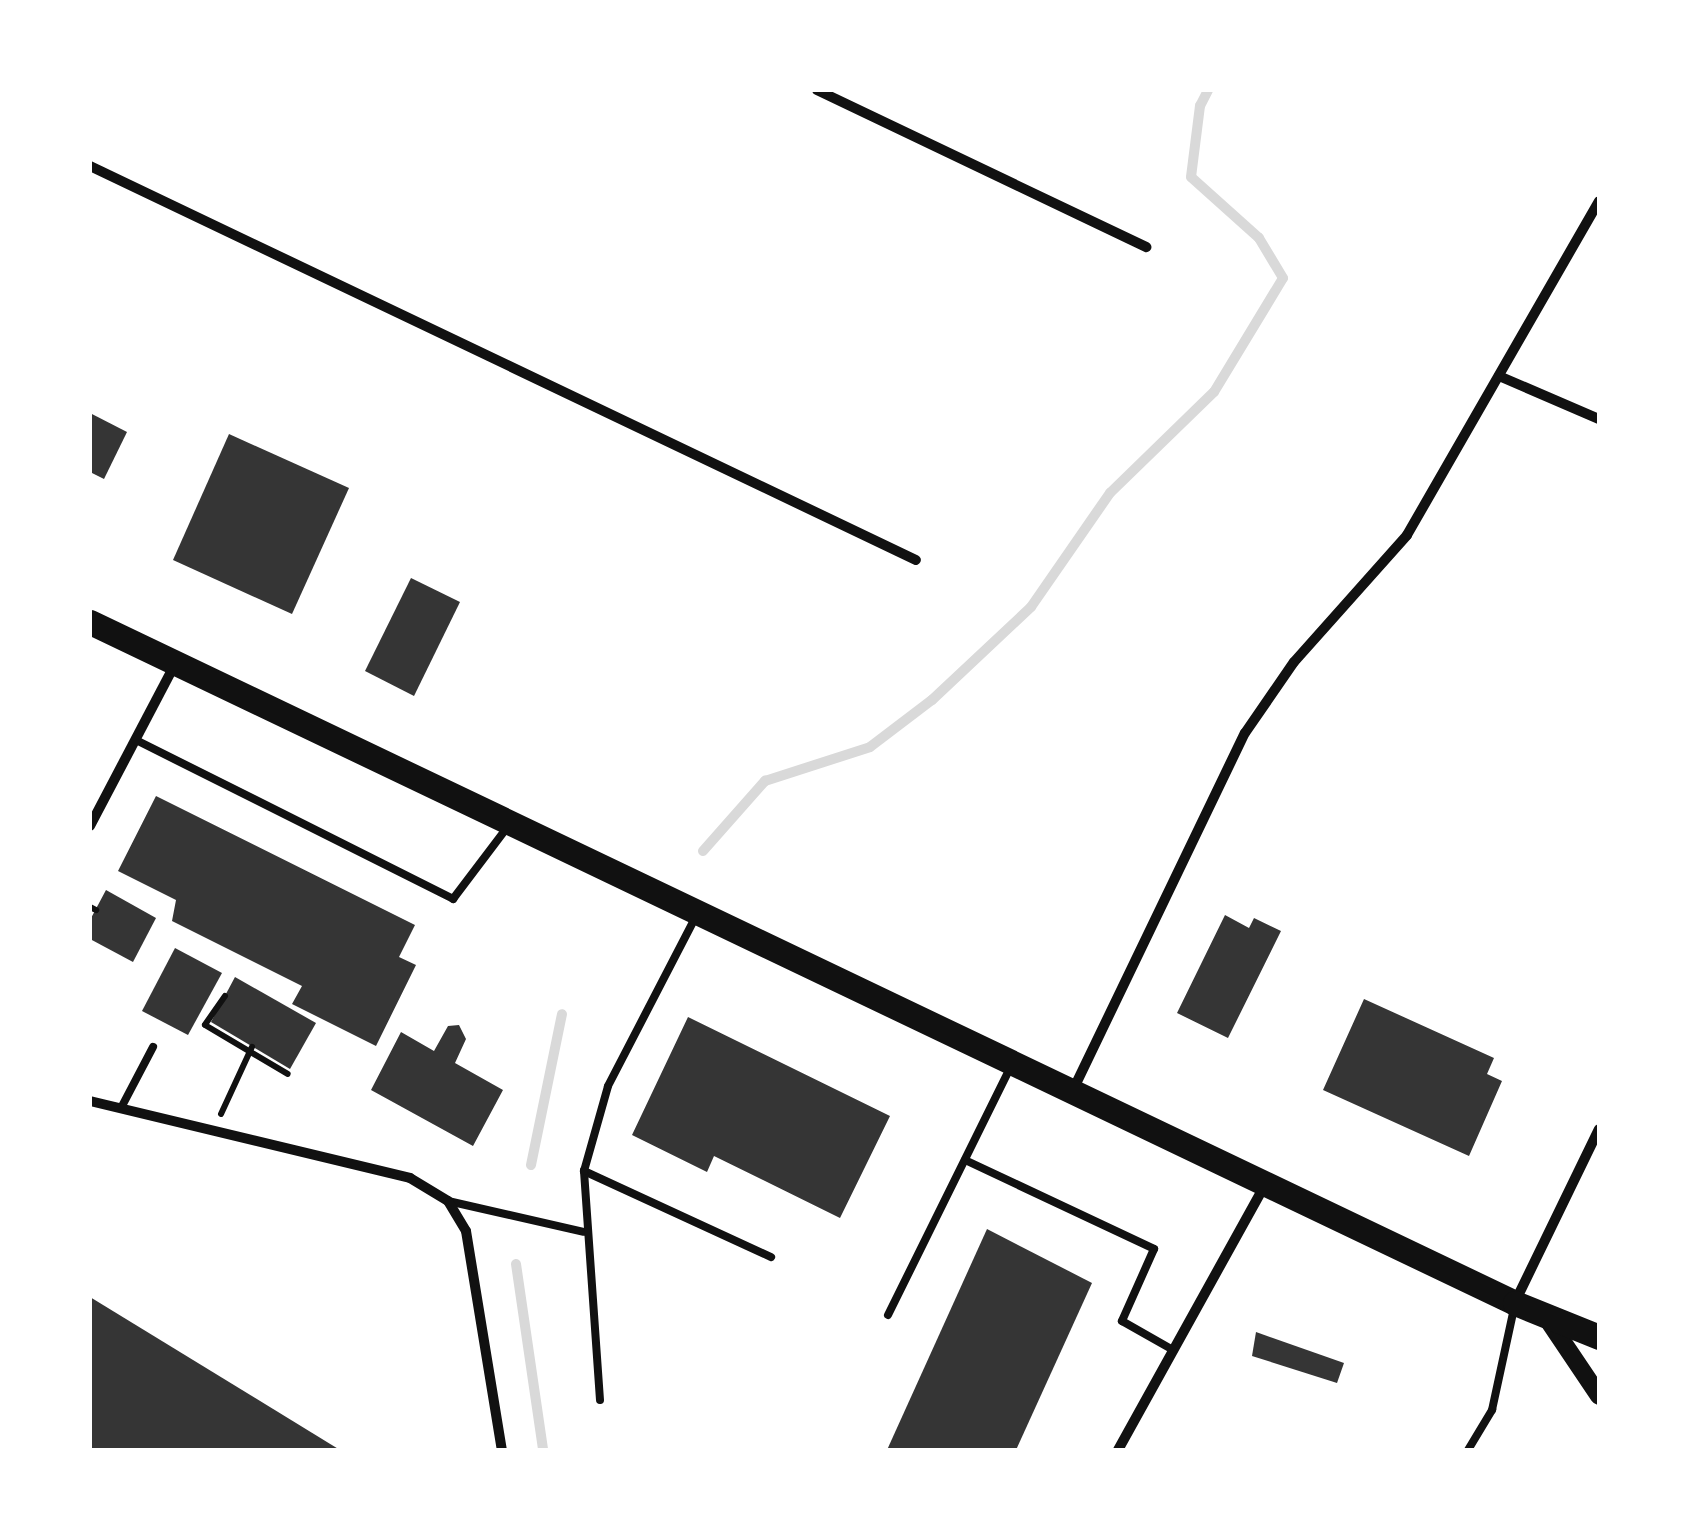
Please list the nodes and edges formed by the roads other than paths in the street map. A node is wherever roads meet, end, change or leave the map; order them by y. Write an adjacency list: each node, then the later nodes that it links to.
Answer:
1 (818, 90): 4 (street)
2 (90, 166): 7 (street)
3 (1599, 201): 5 (street)
4 (1146, 247)
5 (1499, 376): 6 (street); 16 (street)
6 (1599, 419)
7 (916, 560)
8 (90, 622): 9 (main road)
9 (176, 663): 10 (street); 11 (main road)
10 (136, 740): 11 (lane); 12 (street)
11 (511, 822): 13 (main road)
12 (90, 826)
13 (698, 912): 15 (main road); 21 (lane)
14 (154, 1047): 18 (lane)
15 (1013, 1062): 16 (main road); 20 (lane)
16 (1072, 1091): 22 (main road)
17 (90, 1101): 18 (street)
18 (121, 1108): 23 (street)
19 (1599, 1129): 26 (street)
20 (965, 1160): 27 (lane); 30 (lane)
21 (584, 1171): 24 (lane); 25 (lane)
22 (1268, 1182): 26 (main road); 30 (street)
23 (448, 1201): 24 (lane); 33 (street)
24 (584, 1232): 32 (lane)
25 (771, 1256)
26 (1515, 1303): 28 (main road); 35 (lane)
27 (888, 1315)
28 (1546, 1317): 29 (main road); 31 (street)
29 (1599, 1338)
30 (1173, 1350): 34 (street)
31 (1599, 1396)
32 (600, 1400)
33 (502, 1450)
34 (1118, 1450)
35 (1468, 1450)

